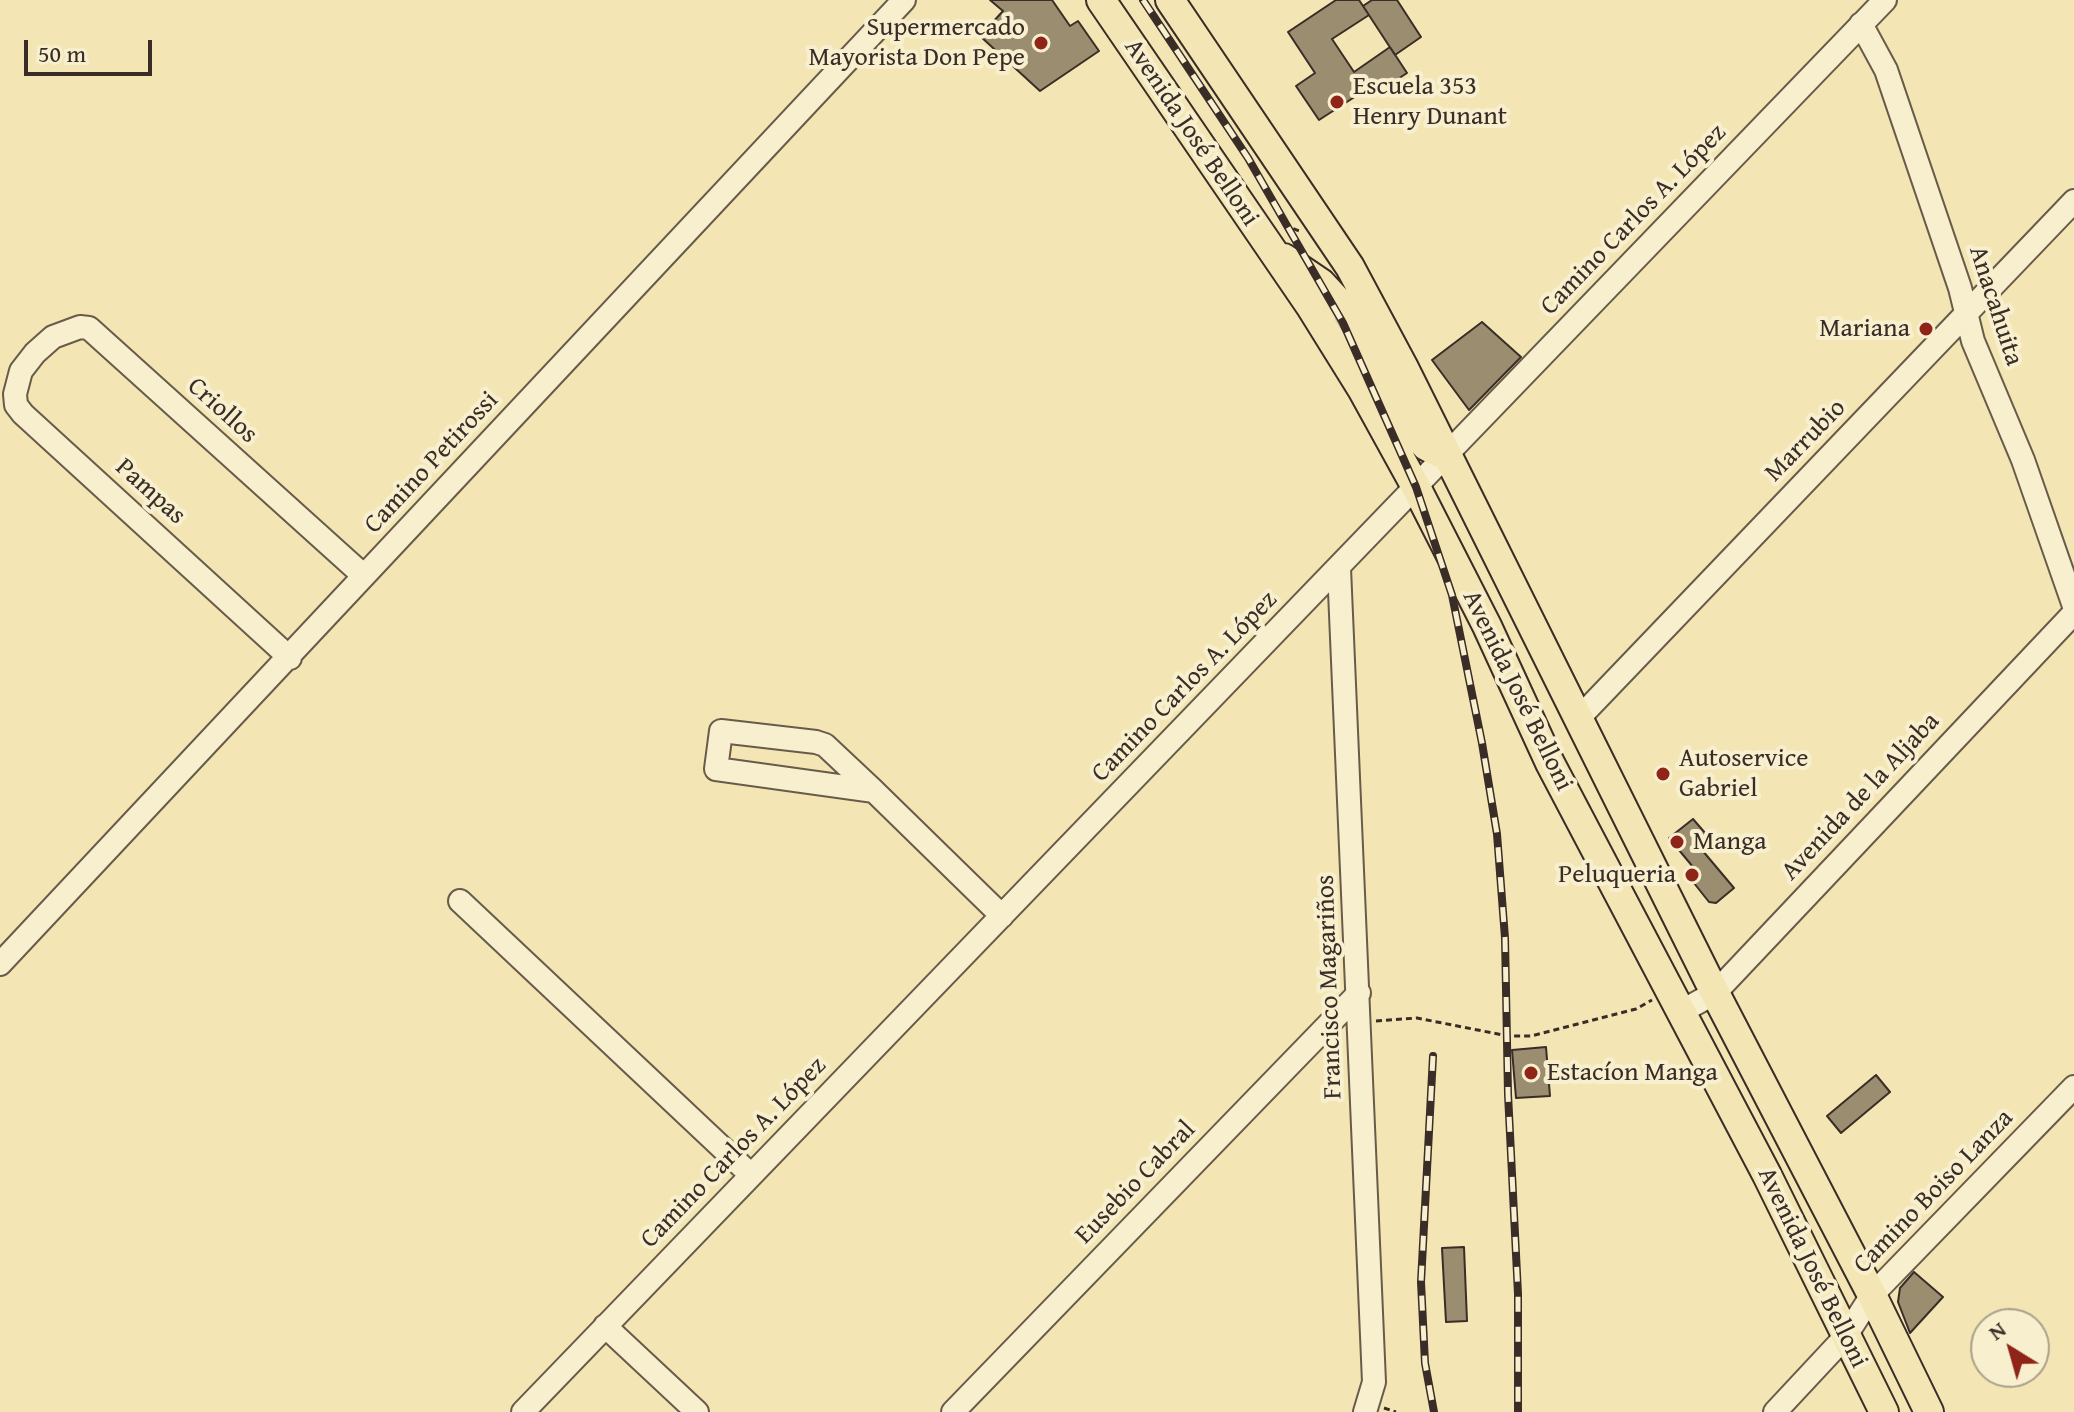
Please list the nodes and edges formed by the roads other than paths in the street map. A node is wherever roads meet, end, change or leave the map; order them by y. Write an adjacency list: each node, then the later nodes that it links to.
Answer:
1 (904, 0): 13 (street, Camino Petirossi)
2 (1101, 0): 7 (main road, Avenida José Belloni)
3 (1170, 0): 10 (main road, Avenida José Belloni)
4 (1885, 0): 5 (street, Camino Carlos A. López)
5 (1861, 24): 8 (street, Anacahuita); 10 (street, Camino Carlos A. López)
6 (2074, 201): 8 (street, Marrubio)
7 (1271, 250): 10 (main road); 11 (main road, Avenida José Belloni)
8 (1966, 313): 14 (street, Anacahuita); 18 (street, Marrubio)
9 (35, 353): 13 (street, Criollos); 17 (street, Pampas)
10 (1447, 457): 11 (street, Camino Carlos A. López); 16 (main road, Avenida José Belloni)
11 (1416, 487): 12 (street, Camino Carlos A. López); 16 (main road); 25 (main road, Avenida José Belloni)
12 (1339, 568): 21 (street, Camino Carlos A. López); 23 (street, Francisco Magariños)
13 (364, 576): 17 (street, Camino Petirossi)
14 (2074, 606)
15 (2074, 613): 24 (street, Avenida de la Aljaba)
16 (1532, 624): 18 (main road, Avenida José Belloni)
17 (290, 658): 22 (street, Camino Petirossi)
18 (1578, 719): 24 (main road, Avenida José Belloni)
19 (874, 791): 19 (street); 21 (street)
20 (460, 901): 27 (street)
21 (1002, 916): 27 (street, Camino Carlos A. López)
22 (0, 964)
23 (1359, 993): 32 (street, Francisco Magariños); 35 (street, Eusebio Cabral)
24 (1715, 993): 25 (street, Avenida de la Aljaba); 29 (main road, Avenida José Belloni)
25 (1682, 1011): 28 (main road, Avenida José Belloni)
26 (2074, 1087): 29 (street, Camino Boiso Lanza)
27 (751, 1175): 30 (street, Camino Carlos A. López)
28 (1767, 1175): 29 (main road); 31 (main road, Avenida José Belloni)
29 (1872, 1295): 31 (street, Camino Boiso Lanza); 39 (main road, Avenida José Belloni)
30 (605, 1326): 33 (street, Camino Carlos A. López); 34 (street)
31 (1845, 1337): 36 (street, Camino Boiso Lanza); 37 (main road, Avenida José Belloni); 38 (main road)
32 (1367, 1408)
33 (523, 1412)
34 (697, 1412)
35 (953, 1412)
36 (1775, 1412)
37 (1884, 1412)
38 (1922, 1412)
39 (1929, 1412)

